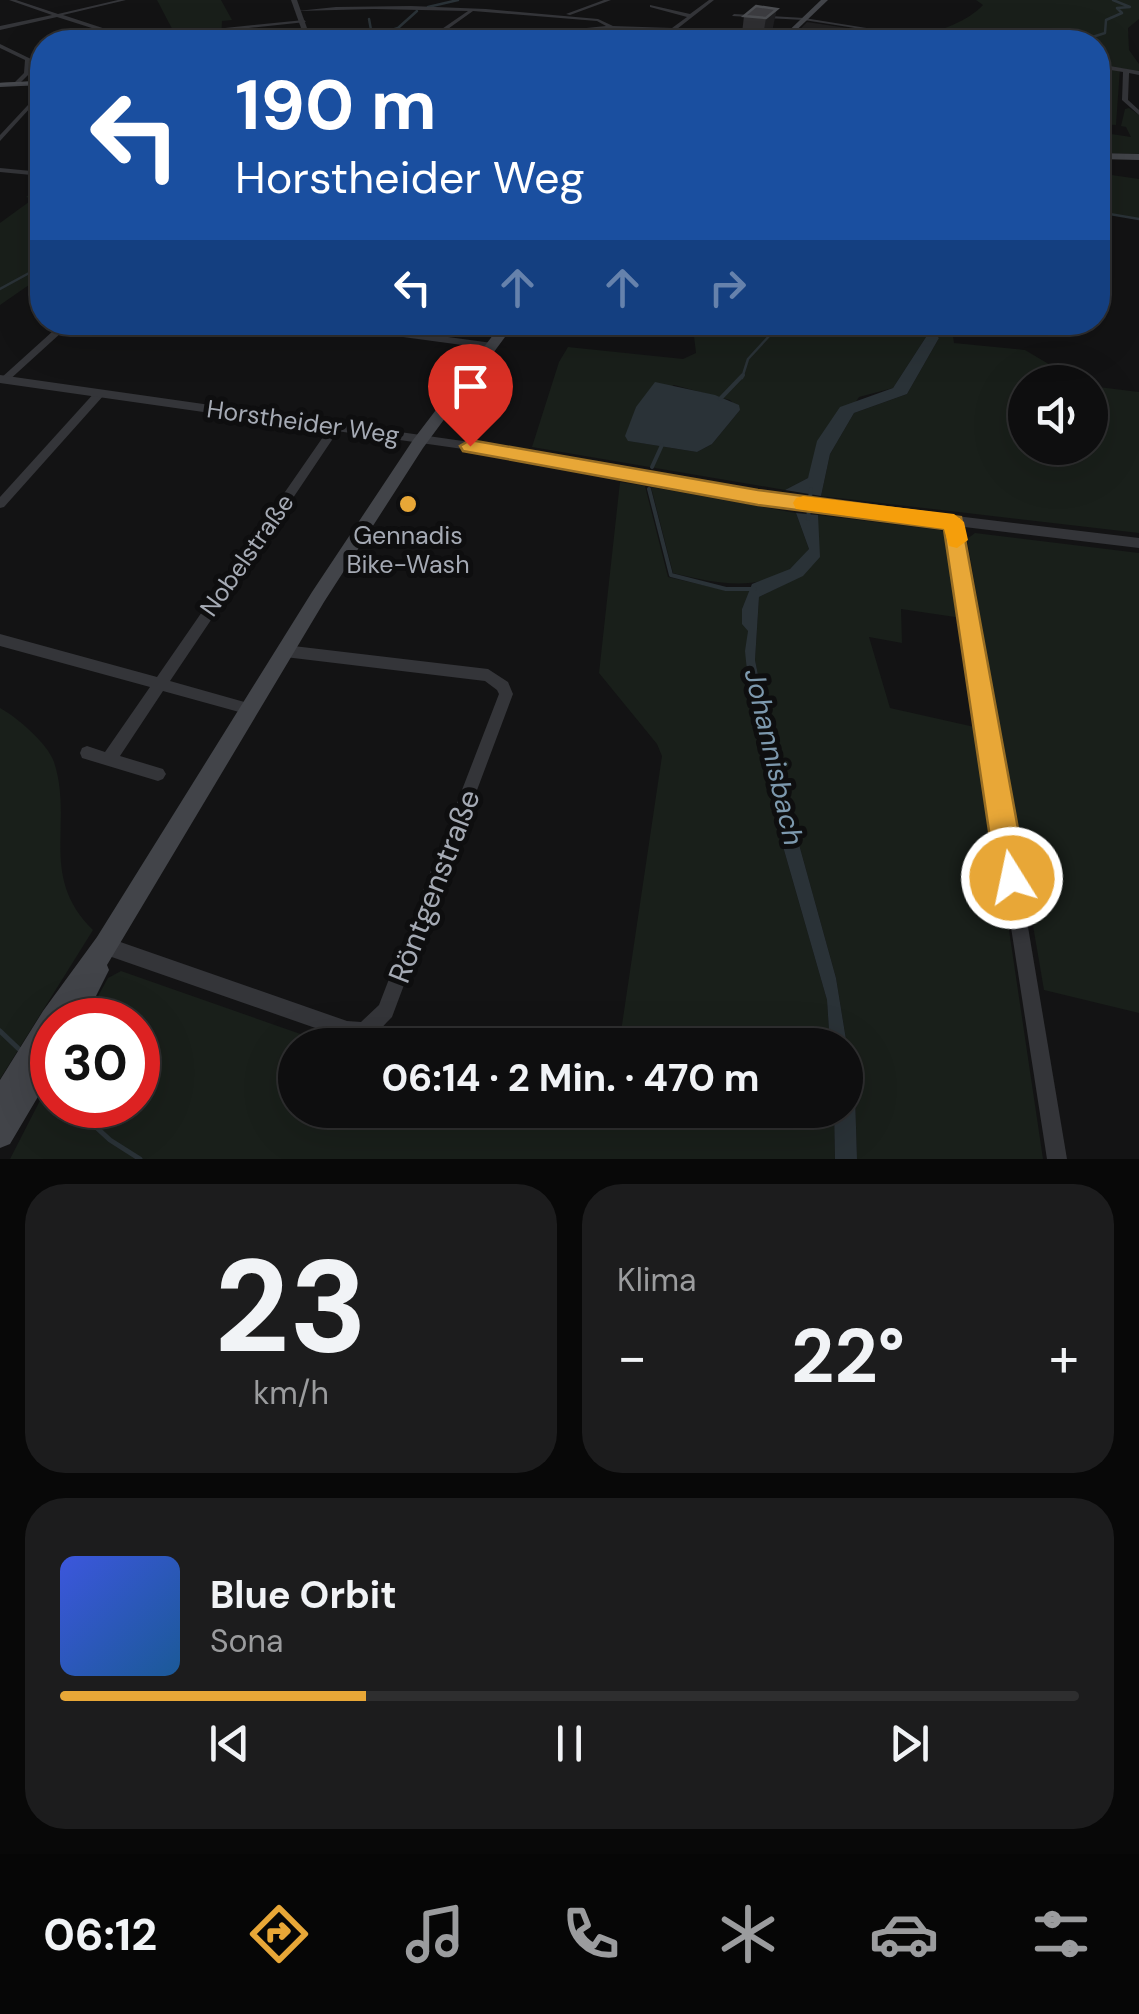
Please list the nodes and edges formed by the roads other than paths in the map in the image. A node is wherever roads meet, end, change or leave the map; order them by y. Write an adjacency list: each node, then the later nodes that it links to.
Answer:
1 (11, 0): 11 (street)
2 (41, 0): 11 (street)
3 (123, 0): 16 (street)
4 (294, 0): 14 (street)
5 (610, 0): 18 (street)
6 (668, 0): 10 (street)
7 (712, 0): 20 (street)
8 (824, 0): 21 (main road)
9 (509, 2): 13 (street)
10 (653, 3): 20 (street)
11 (24, 4): 16 (street)
12 (376, 4): 14 (street); 15 (street); 19 (street)
13 (498, 10): 15 (street); 18 (street)
14 (299, 11): 22 (street)
15 (471, 11): 30 (street)
16 (60, 14): 25 (street); 27 (street)
17 (734, 15): 21 (street)
18 (560, 16): 24 (street)
19 (370, 17)
20 (688, 18): 23 (street); 26 (street)
21 (804, 19): 34 (main road); 35 (street)
22 (304, 21): 28 (street); 29 (street)
23 (656, 21)
24 (611, 26): 26 (street); 31 (street); 32 (street)
25 (0, 28)
26 (674, 28): 33 (street)
27 (100, 30)
28 (227, 30)
29 (306, 30)
30 (444, 30)
31 (587, 30)
32 (613, 30)
33 (685, 30)
34 (793, 30)
35 (874, 30)
36 (0, 46): 41 (street)
37 (1110, 68): 38 (street)
38 (1126, 70): 39 (street); 44 (street)
39 (1139, 72)
40 (30, 82): 41 (main road)
41 (18, 83): 42 (main road)
42 (0, 84)
43 (30, 105): 45 (street)
44 (1139, 113)
45 (0, 139)
46 (1110, 156): 47 (main road)
47 (1139, 157)
48 (0, 170): 49 (street)
49 (30, 173)
50 (54, 335): 54 (street)
51 (434, 335): 53 (street)
52 (500, 335): 53 (main road)
53 (492, 346): 57 (main road)
54 (2, 379): 55 (street, Horstheider Weg)
55 (100, 393): 56 (street, Horstheider Weg); 58 (street)
56 (336, 426): 57 (street, Horstheider Weg); 63 (street, Nobelstraße)
57 (422, 439): 59 (street, Horstheider Weg); 62 (main road)
58 (0, 504)
59 (954, 522): 60 (street, Horstheider Weg); 75 (street)
60 (1139, 543)
61 (0, 640): 63 (street)
62 (285, 651): 64 (main road); 68 (street, Röntgenstraße)
63 (160, 684): 64 (street); 66 (street, Nobelstraße)
64 (250, 709): 68 (main road)
65 (87, 753): 66 (street)
66 (109, 759): 67 (street)
67 (158, 774)
68 (106, 946): 69 (main road); 70 (main road)
69 (69, 998)
70 (81, 998)
71 (30, 1071): 73 (main road)
72 (30, 1077): 74 (main road)
73 (0, 1106)
74 (0, 1134)
75 (1057, 1159)

